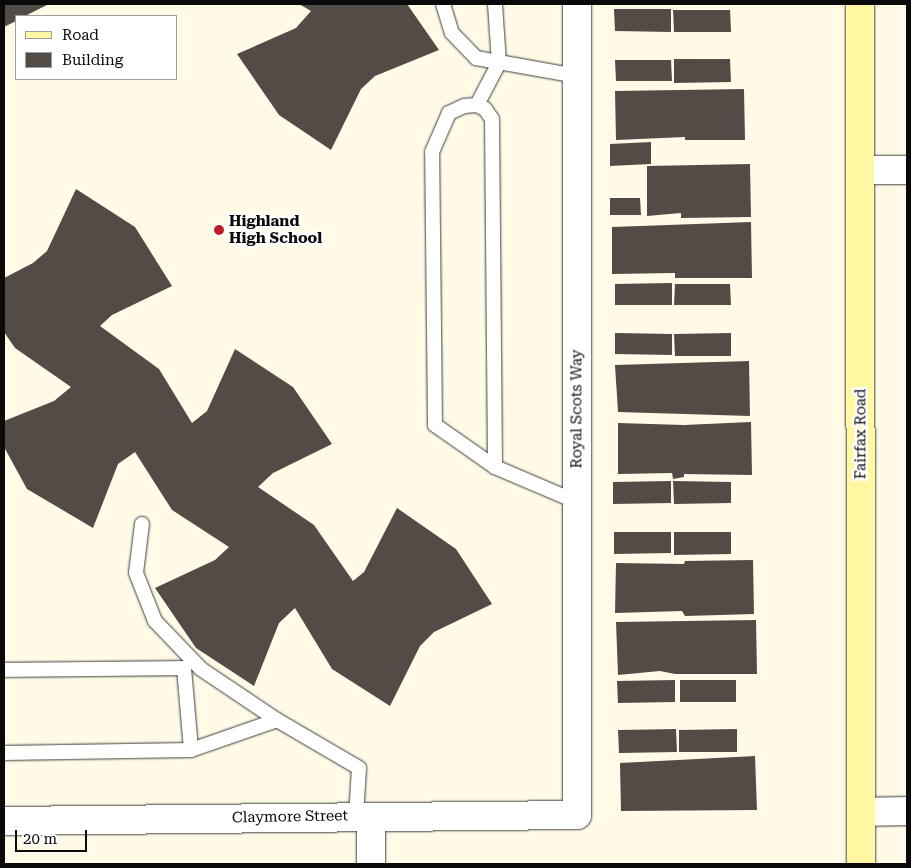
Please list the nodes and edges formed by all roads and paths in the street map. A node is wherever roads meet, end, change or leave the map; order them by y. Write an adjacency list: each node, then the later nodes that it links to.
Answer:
1 (443, 4): 5 (lane)
2 (495, 4): 5 (lane)
3 (577, 4): 6 (street, Royal Scots Way)
4 (860, 4): 8 (main road, Fairfax Road)
5 (499, 63): 6 (lane); 7 (lane)
6 (577, 76): 11 (street, Royal Scots Way)
7 (477, 105): 10 (lane); 10 (lane)
8 (861, 170): 9 (street); 20 (main road, Fairfax Road)
9 (907, 170)
10 (495, 467): 11 (lane)
11 (577, 502): 21 (street, Royal Scots Way)
12 (142, 524): 14 (lane)
13 (184, 668): 14 (lane); 15 (lane); 17 (lane)
14 (201, 669): 16 (lane)
15 (4, 670)
16 (277, 720): 17 (lane); 22 (lane)
17 (191, 750): 18 (lane)
18 (4, 753)
19 (907, 811): 20 (street)
20 (861, 812): 25 (main road, Fairfax Road)
21 (577, 814): 22 (street, Claymore Street)
22 (363, 816): 23 (street, Claymore Street); 24 (street)
23 (4, 821)
24 (371, 864)
25 (861, 864)

